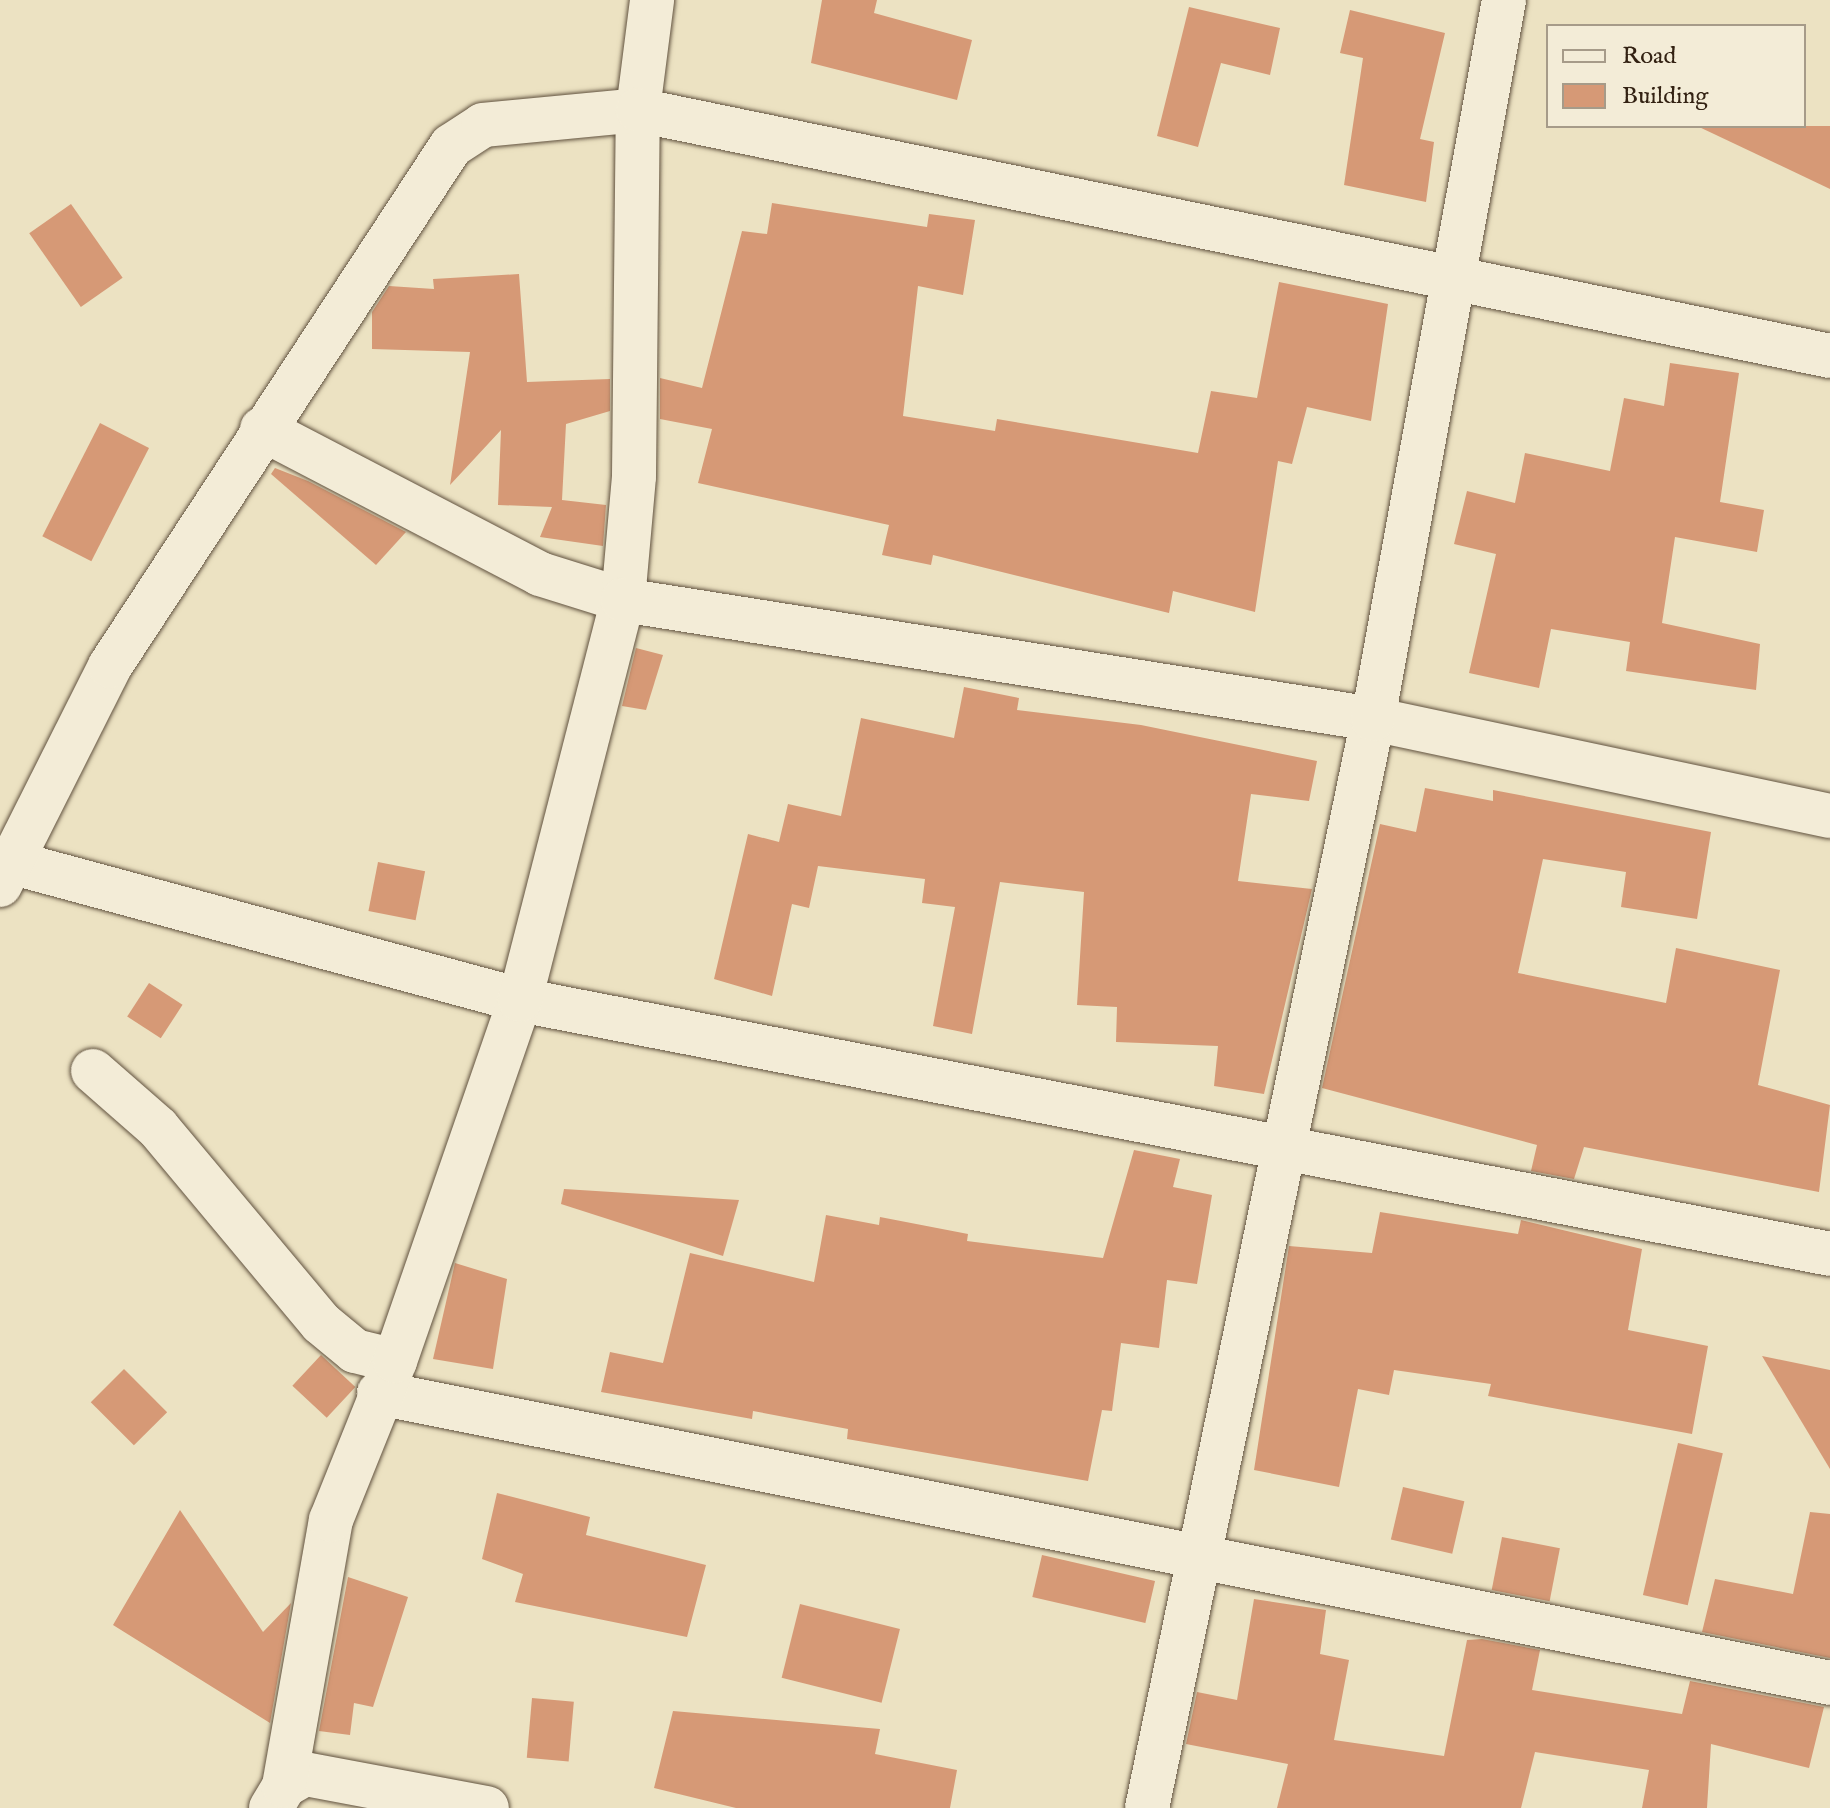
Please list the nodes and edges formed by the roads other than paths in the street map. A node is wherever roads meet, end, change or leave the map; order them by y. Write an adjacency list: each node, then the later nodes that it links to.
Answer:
1 (652, 0): 3 (street)
2 (1504, 0): 4 (street)
3 (638, 110): 4 (street); 6 (street); 7 (street)
4 (1453, 276): 5 (street); 8 (street)
5 (1830, 356)
6 (262, 429): 7 (street); 10 (street)
7 (623, 600): 8 (street); 11 (street)
8 (1373, 719): 9 (street); 13 (street)
9 (1830, 816)
10 (7, 874): 11 (street)
11 (520, 1000): 13 (street); 15 (street)
12 (93, 1071): 15 (street)
13 (1281, 1148): 14 (street); 16 (street)
14 (1830, 1254)
15 (387, 1377): 16 (street); 18 (street)
16 (1199, 1558): 17 (street); 20 (street)
17 (1830, 1683)
18 (278, 1797): 19 (street)
19 (487, 1808)
20 (1147, 1808)

